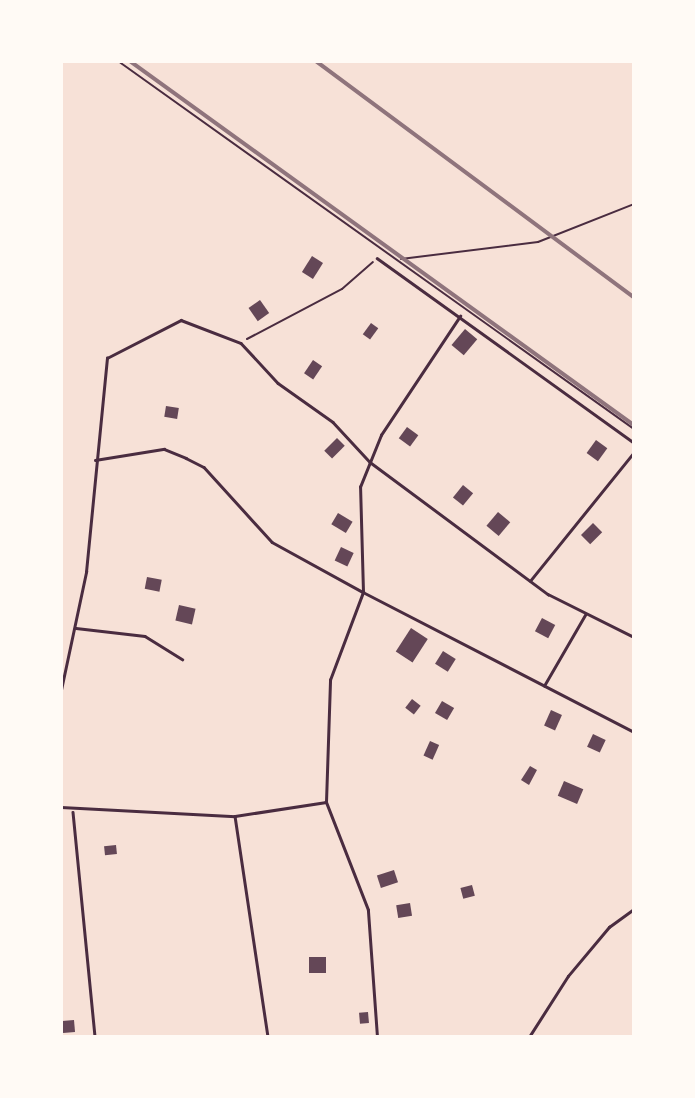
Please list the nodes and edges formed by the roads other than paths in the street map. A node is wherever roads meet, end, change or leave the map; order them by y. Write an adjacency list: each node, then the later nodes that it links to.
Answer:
1 (377, 258): 2 (lane)
2 (460, 316): 3 (lane); 6 (lane)
3 (634, 443)
4 (634, 452): 7 (lane)
5 (94, 460): 6 (lane); 8 (lane); 10 (lane)
6 (370, 462): 7 (lane); 8 (lane)
7 (530, 581): 9 (lane)
8 (363, 592): 13 (lane); 16 (lane)
9 (585, 615): 11 (lane); 13 (lane)
10 (76, 628): 12 (lane); 14 (lane)
11 (634, 637)
12 (182, 659)
13 (544, 686): 15 (lane)
14 (61, 690)
15 (634, 732)
16 (326, 802): 19 (lane); 23 (lane)
17 (61, 807): 18 (lane)
18 (73, 812): 19 (lane); 21 (lane)
19 (235, 816): 22 (lane)
20 (634, 909): 24 (lane)
21 (95, 1037)
22 (268, 1037)
23 (377, 1037)
24 (529, 1037)

